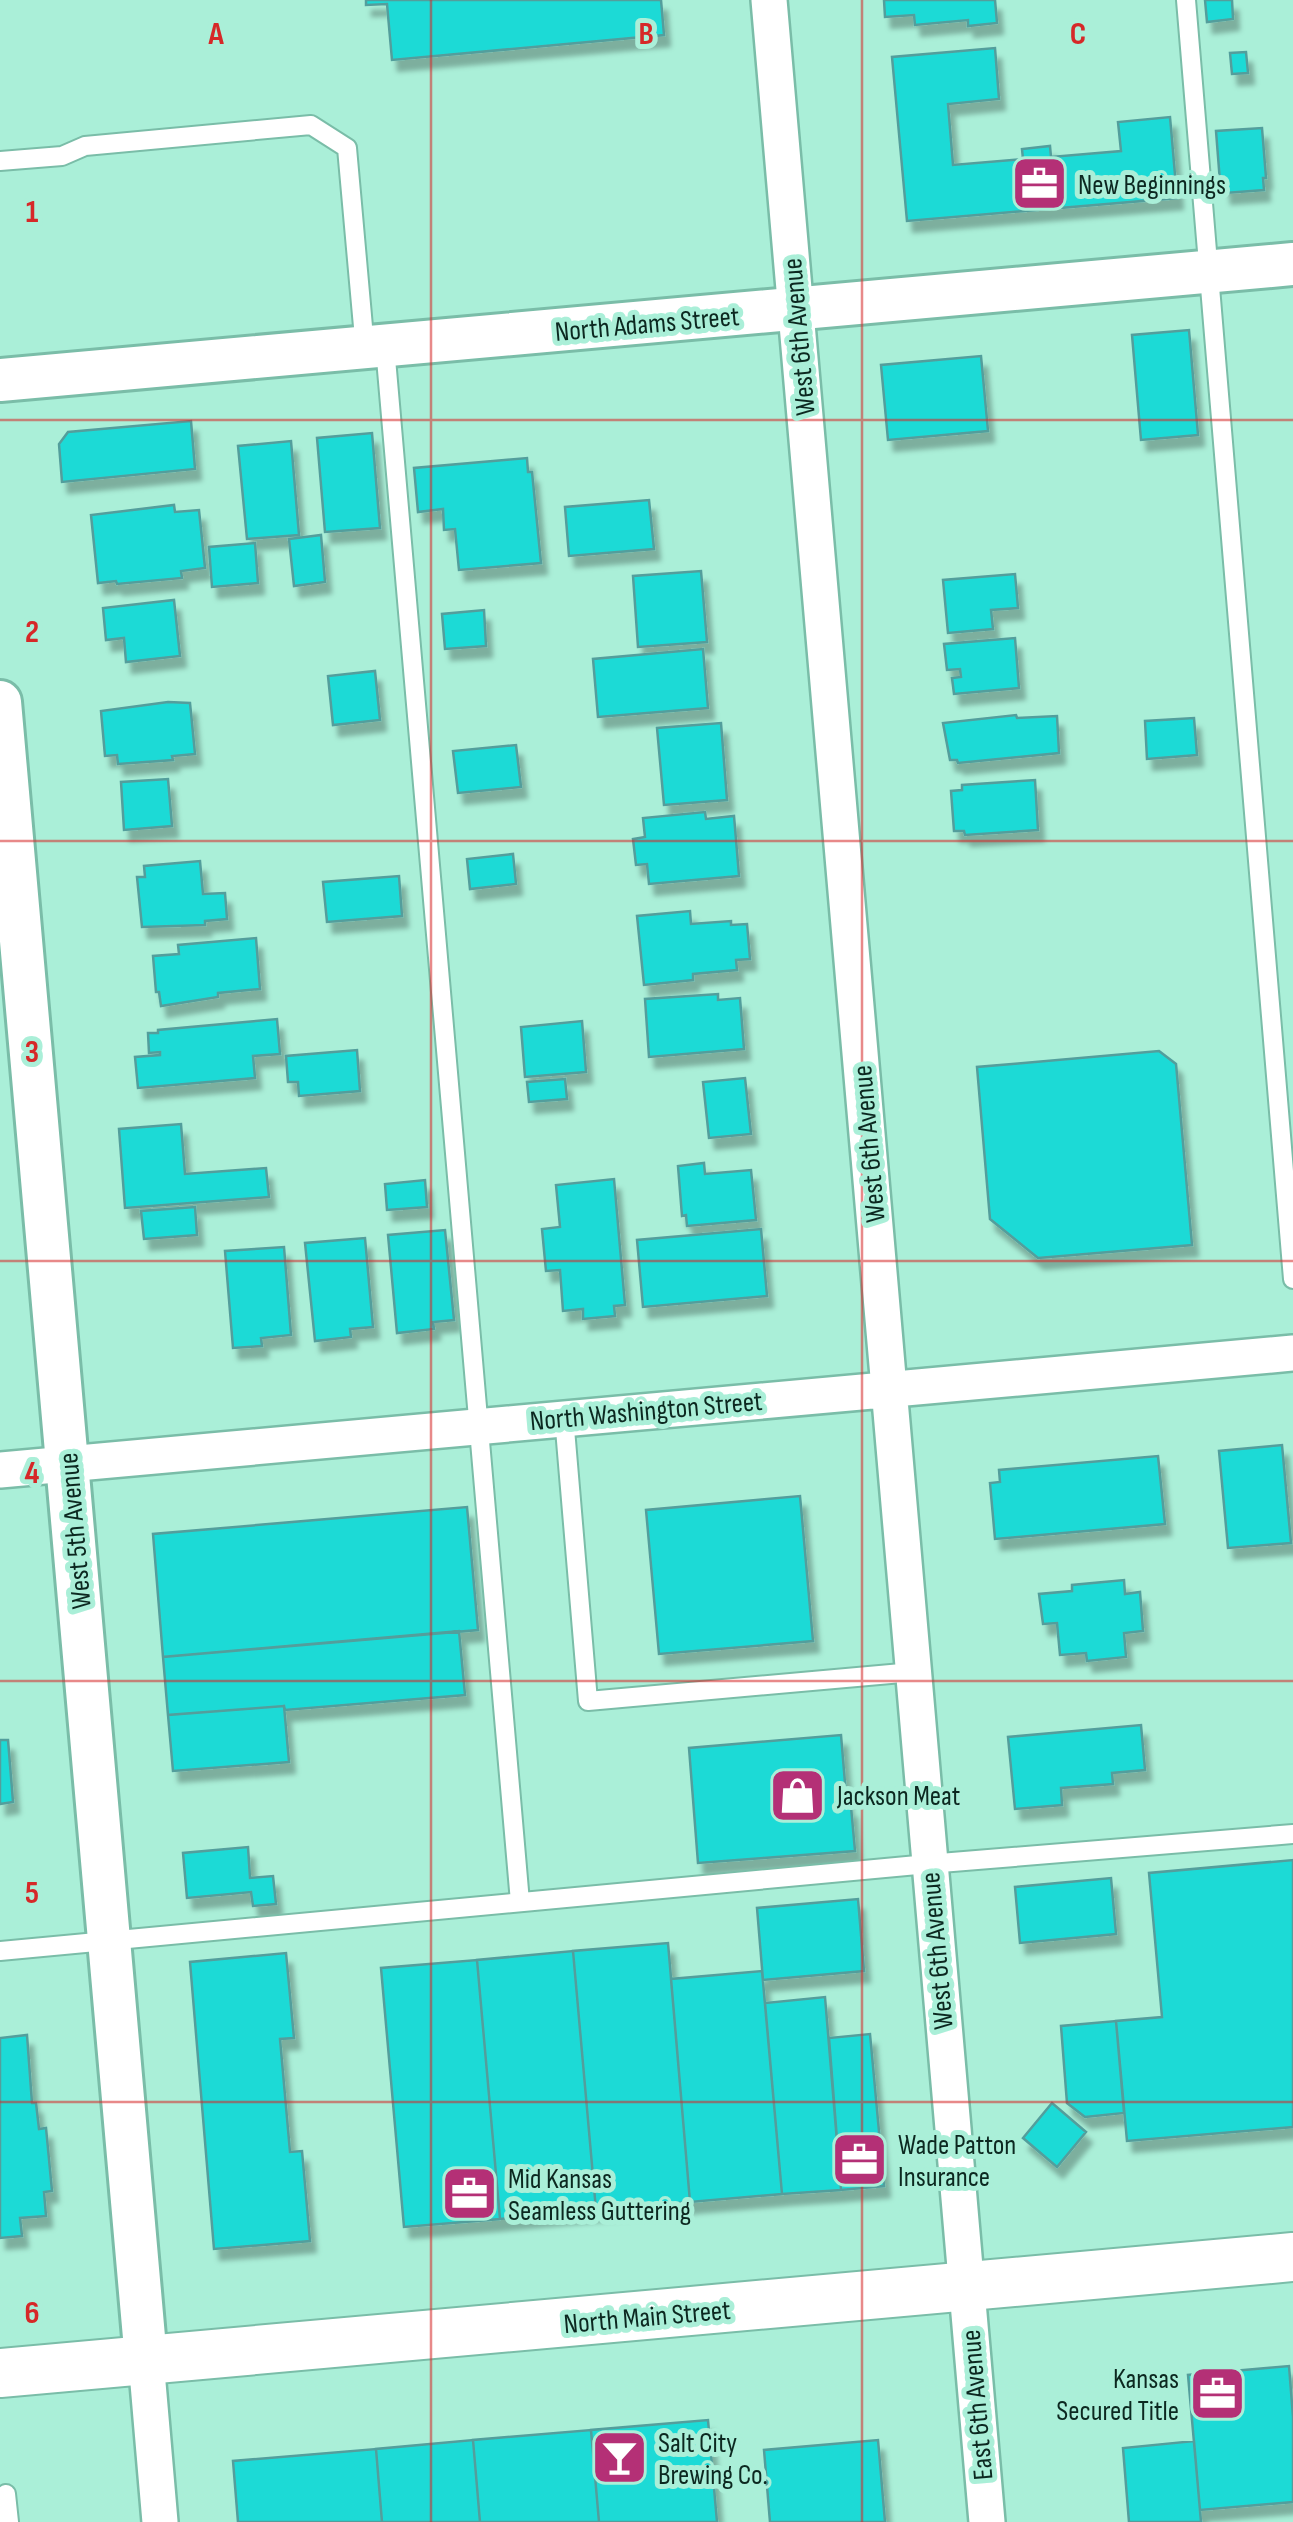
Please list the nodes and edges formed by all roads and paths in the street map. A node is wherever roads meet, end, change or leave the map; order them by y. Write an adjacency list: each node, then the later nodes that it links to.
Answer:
1 (769, 0): 6 (street, West 6th Avenue)
2 (1186, 0): 5 (lane)
3 (0, 161): 7 (lane)
4 (1293, 264): 5 (street, North Adams Street)
5 (1208, 271): 6 (street, North Adams Street); 10 (lane)
6 (795, 309): 7 (street, North Adams Street); 12 (street, West 6th Avenue)
7 (375, 348): 8 (street, North Adams Street); 14 (lane)
8 (0, 380)
9 (0, 702): 15 (street, West 5th Avenue)
10 (1293, 1279)
11 (1293, 1354): 12 (street, North Washington Street)
12 (890, 1389): 13 (street, North Washington Street); 17 (street, West 6th Avenue)
13 (564, 1417): 14 (street, North Washington Street); 17 (lane)
14 (480, 1424): 15 (street, North Washington Street); 20 (lane)
15 (68, 1464): 16 (street, North Washington Street); 21 (street, West 5th Avenue)
16 (0, 1470)
17 (913, 1672): 19 (street, West 6th Avenue)
18 (1293, 1834): 19 (lane)
19 (928, 1864): 20 (lane); 24 (street, West 6th Avenue)
20 (520, 1902): 21 (lane)
21 (109, 1941): 22 (lane); 25 (street, West 5th Avenue)
22 (0, 1952)
23 (1293, 2258): 24 (main road, North Main Street)
24 (966, 2288): 25 (main road, North Main Street); 30 (street, East 6th Avenue)
25 (146, 2360): 26 (main road, North Main Street); 29 (street)
26 (0, 2373)
27 (6, 2494): 28 (lane)
28 (8, 2522)
29 (160, 2522)
30 (987, 2522)

